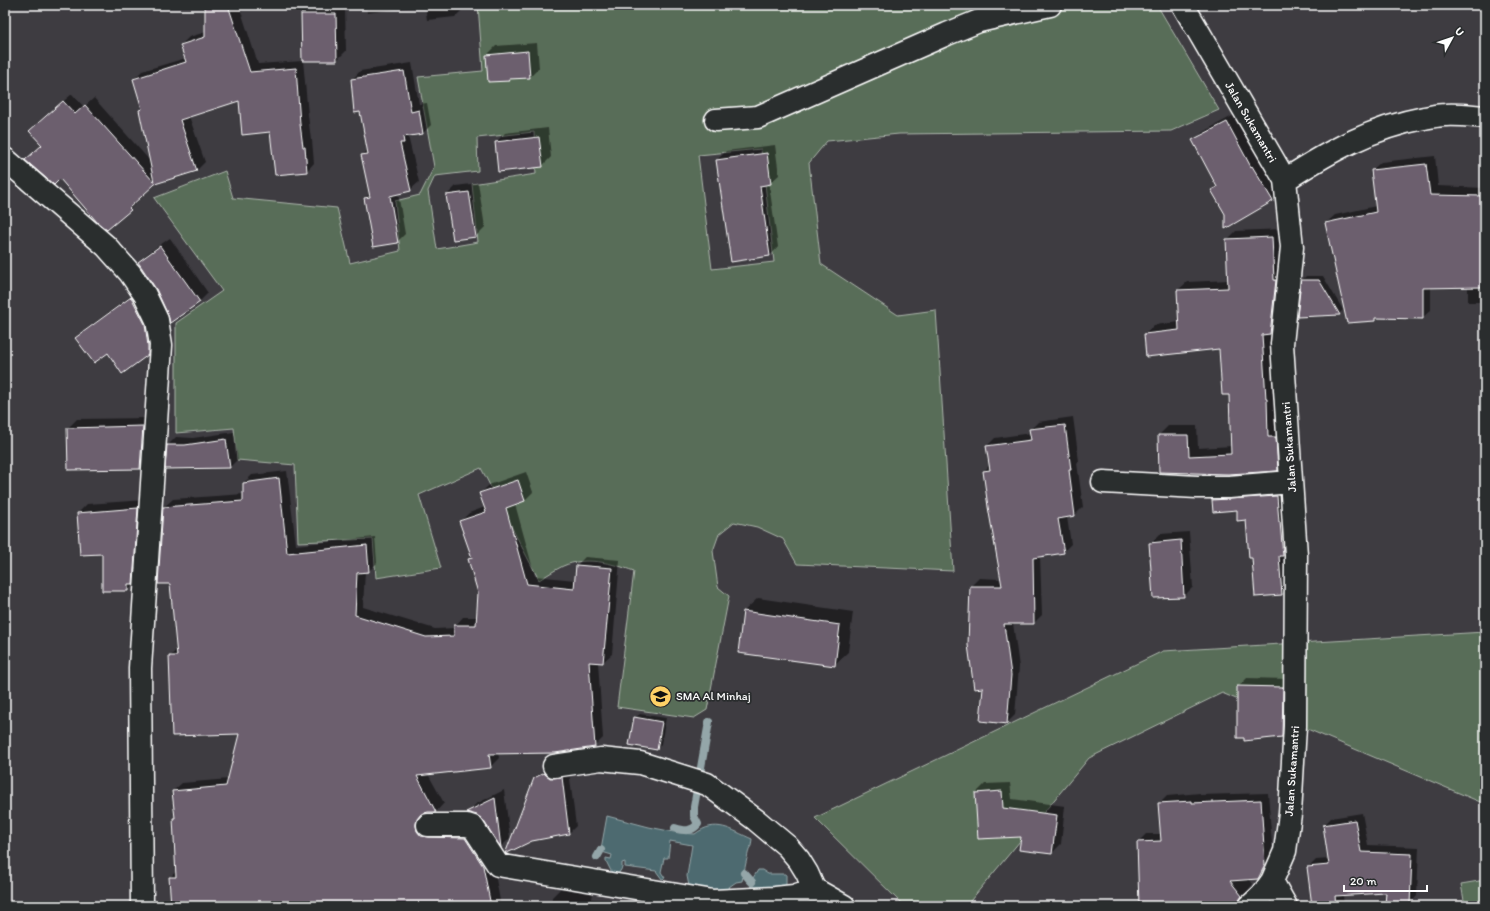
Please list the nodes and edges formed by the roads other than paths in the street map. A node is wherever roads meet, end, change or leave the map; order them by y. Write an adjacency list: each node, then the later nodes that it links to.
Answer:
1 (1050, 5): 4 (street)
2 (1183, 5): 6 (street, Jalan Sukamantri)
3 (1485, 117): 6 (street)
4 (716, 120)
5 (5, 159): 13 (street)
6 (1286, 180): 8 (street, Jalan Sukamantri)
7 (1102, 482): 8 (street)
8 (1291, 482): 11 (street, Jalan Sukamantri)
9 (554, 766): 12 (street)
10 (428, 825): 12 (street)
11 (1272, 881): 15 (street, Jalan Sukamantri); 16 (street)
12 (814, 889): 14 (street)
13 (142, 906)
14 (844, 906)
15 (1250, 906)
16 (1286, 906)

